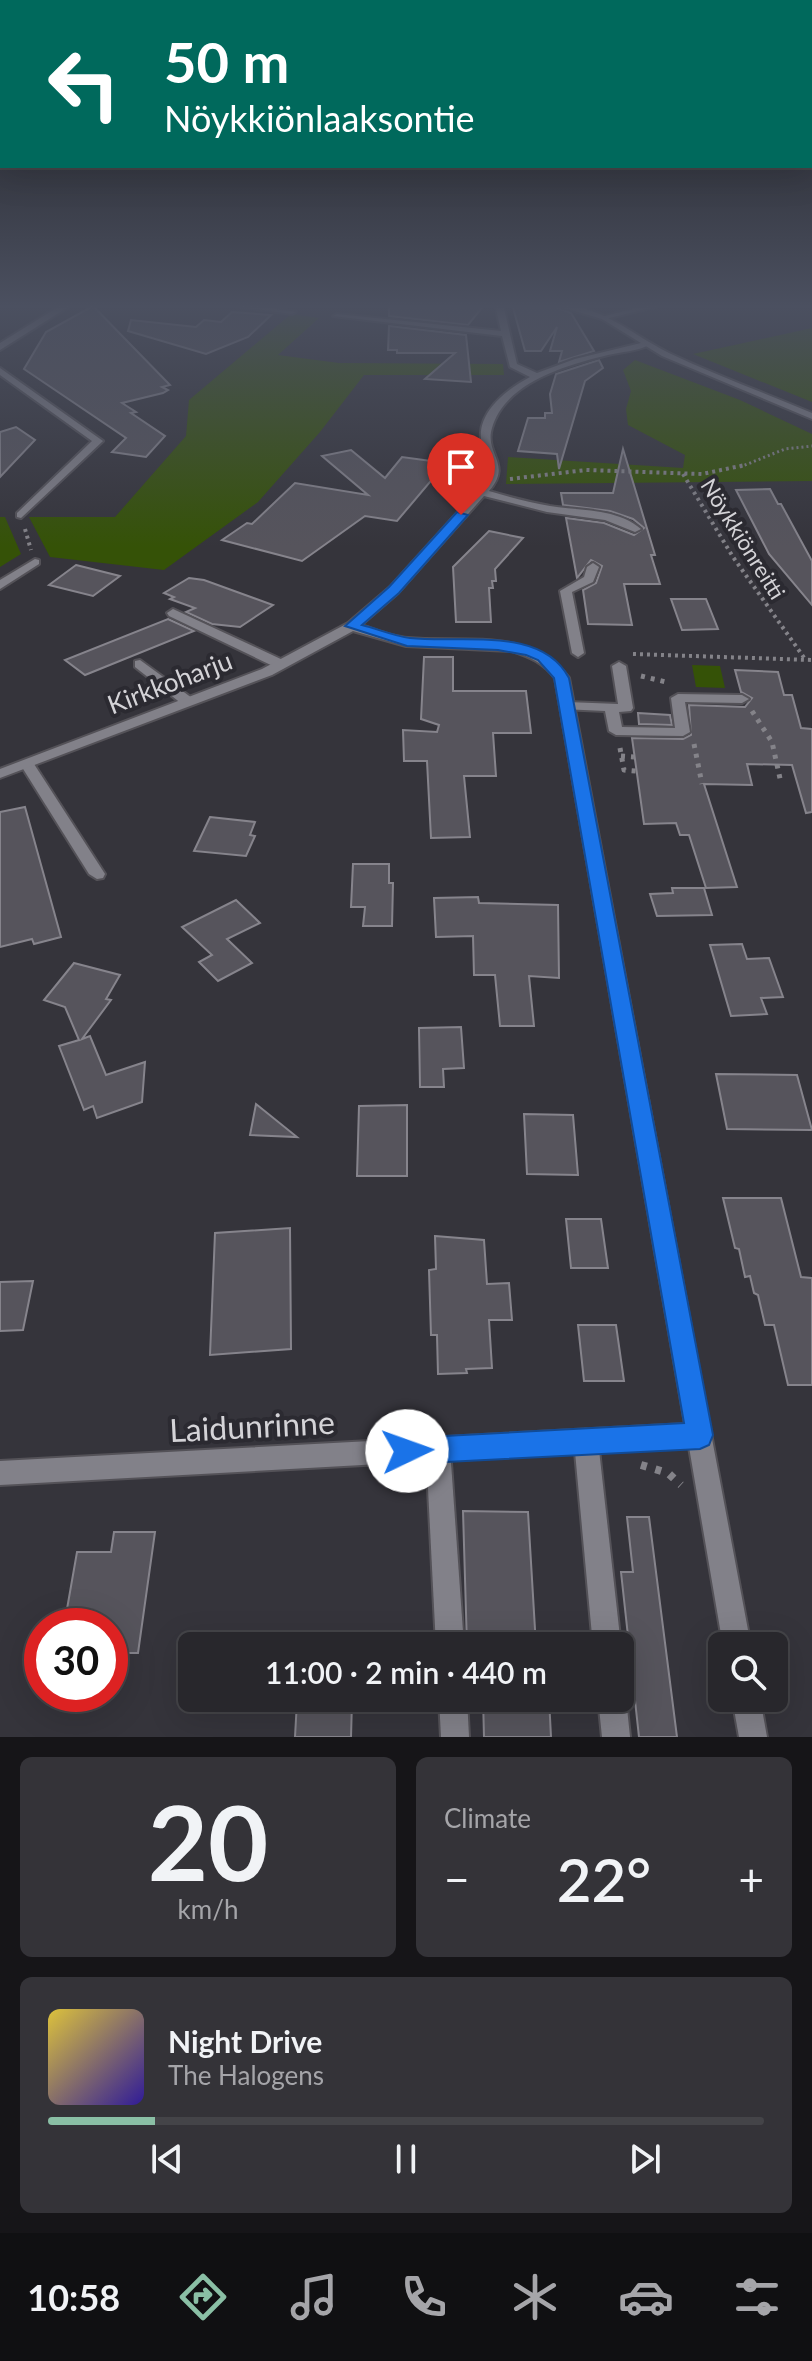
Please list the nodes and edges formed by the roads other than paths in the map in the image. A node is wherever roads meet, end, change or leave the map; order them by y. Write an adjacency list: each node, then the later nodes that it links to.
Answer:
1 (20, 385): 6 (street)
2 (525, 385): 5 (street, Kirkkoharju)
3 (739, 385): 4 (street)
4 (812, 416)
5 (481, 492): 7 (street); 12 (street, Kirkkoharju)
6 (21, 515)
7 (635, 529)
8 (35, 562): 10 (street)
9 (593, 567): 13 (street)
10 (0, 585)
11 (173, 613): 15 (street)
12 (352, 626): 15 (street, Kirkkoharju); 19 (street)
13 (578, 653)
14 (140, 664): 18 (street)
15 (280, 664): 18 (street, Kirkkoharju)
16 (621, 665): 20 (street)
17 (742, 699): 20 (street)
18 (187, 701): 21 (street, Kirkkoharju)
19 (567, 706): 20 (street); 24 (street)
20 (611, 707)
21 (27, 764): 22 (street, Kirkkoharju); 23 (street)
22 (0, 774)
23 (97, 874)
24 (700, 1435): 25 (street, Laidunrinne); 30 (street)
25 (586, 1441): 26 (street, Laidunrinne); 29 (street)
26 (438, 1449): 27 (street, Laidunrinne); 28 (street)
27 (0, 1473)
28 (449, 1632)
29 (606, 1632)
30 (735, 1632)
31 (454, 1712): 34 (street)
32 (613, 1712): 35 (street)
33 (749, 1712): 36 (street)
34 (455, 1737)
35 (616, 1737)
36 (753, 1737)

